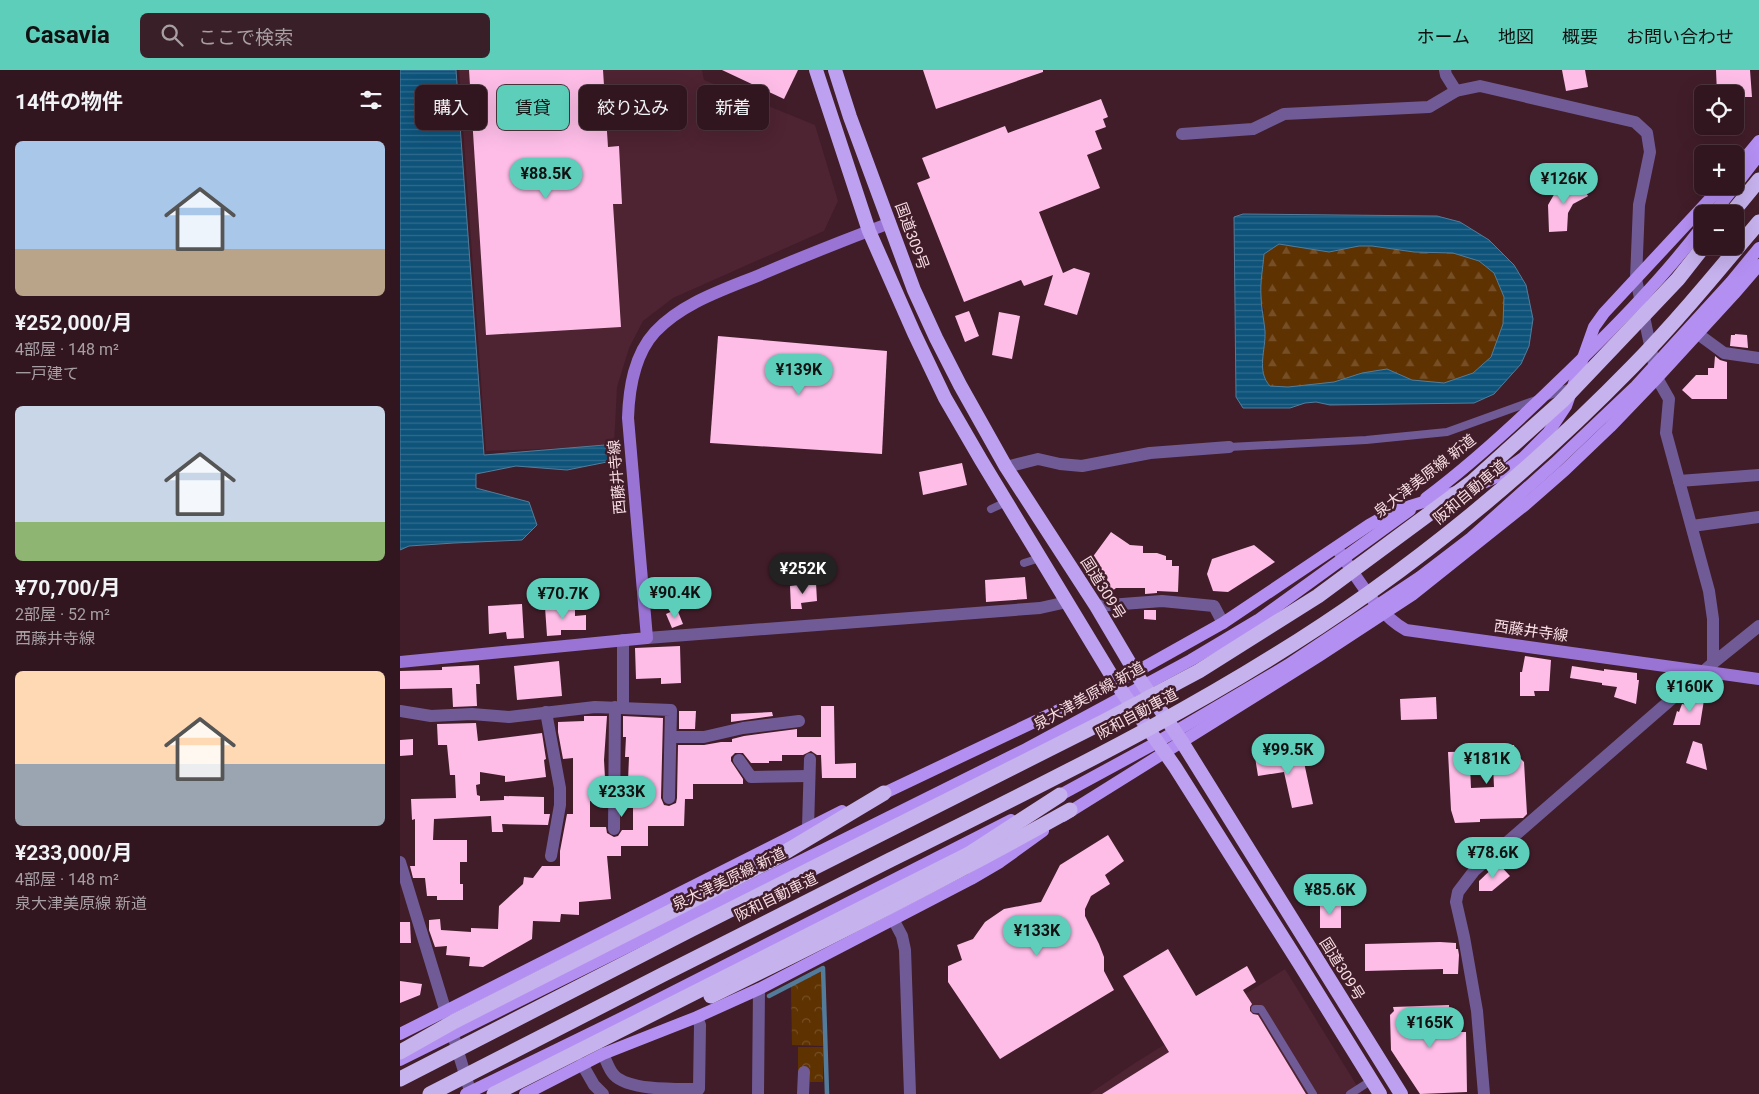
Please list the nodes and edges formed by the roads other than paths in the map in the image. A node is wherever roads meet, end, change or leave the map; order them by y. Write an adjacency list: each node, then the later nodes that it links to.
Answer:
1 (816, 70): 17 (highway)
2 (835, 70): 16 (highway, 国道309号)
3 (1445, 70): 4 (street)
4 (1456, 91): 5 (street); 22 (street)
5 (1182, 134)
6 (1759, 141): 8 (main road)
7 (1759, 156): 9 (main road)
8 (1744, 159)
9 (1744, 175)
10 (1759, 180): 14 (highway)
11 (1714, 195): 22 (main road)
12 (1728, 195): 13 (main road)
13 (1720, 205)
14 (1738, 205)
15 (1759, 222): 85 (highway, 阪和自動車道)
16 (890, 223): 17 (main road, 西藤井寺線); 28 (highway, 国道309号)
17 (869, 231): 31 (highway); 43 (main road, 西藤井寺線)
18 (1694, 238): 76 (main road, 泉大津美原線 新道)
19 (1759, 248): 62 (main road)
20 (1697, 255): 82 (highway, 阪和自動車道)
21 (1759, 265): 23 (main road)
22 (1636, 279): 25 (street); 26 (main road)
23 (1698, 334): 24 (street); 25 (main road)
24 (1759, 358)
25 (1658, 378): 30 (street); 40 (main road)
26 (1574, 386): 27 (lane); 35 (main road)
27 (1229, 448): 28 (street)
28 (1006, 467): 39 (highway, 国道309号)
29 (1759, 476): 30 (street)
30 (1679, 481): 34 (street)
31 (1006, 502): 32 (lane); 36 (highway)
32 (991, 509)
33 (1759, 517): 34 (street)
34 (1692, 526): 46 (street)
35 (1336, 548): 40 (main road, 西藤井寺線); 41 (main road)
36 (1040, 558): 37 (lane); 38 (highway)
37 (1024, 563)
38 (1067, 602): 43 (street); 50 (highway)
39 (1096, 606): 41 (street); 47 (highway, 国道309号)
40 (1384, 614): 48 (main road, 西藤井寺線); 56 (main road)
41 (1223, 623): 47 (main road)
42 (1759, 626): 46 (street)
43 (647, 638): 44 (main road)
44 (623, 640): 45 (main road); 51 (street)
45 (400, 662)
46 (1713, 662): 48 (street)
47 (1135, 672): 50 (main road); 56 (highway, 国道309号)
48 (1703, 672): 49 (main road, 西藤井寺線); 96 (street)
49 (1759, 679)
50 (1116, 682): 57 (highway); 61 (main road)
51 (619, 707): 53 (street); 55 (street); 66 (street)
52 (400, 711): 53 (street)
53 (546, 712): 68 (street)
54 (799, 721): 55 (street)
55 (671, 737): 63 (street)
56 (1182, 742): 57 (main road); 95 (highway, 国道309号)
57 (1166, 753): 64 (main road); 83 (highway)
58 (810, 759): 60 (street)
59 (738, 760): 60 (street)
60 (809, 776): 65 (street)
61 (884, 794): 65 (main road); 78 (highway)
62 (1060, 795): 67 (highway)
63 (670, 798)
64 (1070, 810): 70 (main road); 77 (highway)
65 (808, 828): 73 (main road)
66 (614, 829)
67 (966, 849): 77 (highway); 84 (main road)
68 (551, 856)
69 (400, 862): 73 (street)
70 (893, 919): 71 (main road); 91 (street)
71 (759, 990): 74 (main road); 89 (street)
72 (1255, 1009): 92 (lane)
73 (445, 1011): 75 (main road); 76 (street)
74 (696, 1017): 77 (main road); 77 (street)
75 (400, 1034)
76 (452, 1034): 79 (main road, 泉大津美原線 新道); 84 (street)
77 (598, 1049): 80 (main road); 86 (highway)
78 (400, 1052)
79 (400, 1060)
80 (582, 1064): 87 (main road); 88 (street)
81 (804, 1072): 90 (street)
82 (400, 1079)
83 (1372, 1080): 93 (lane); 94 (highway)
84 (469, 1093)
85 (430, 1094)
86 (494, 1094)
87 (525, 1094)
88 (603, 1094)
89 (758, 1094)
90 (803, 1094)
91 (910, 1094)
92 (1313, 1094)
93 (1350, 1094)
94 (1380, 1094)
95 (1401, 1094)
96 (1484, 1094)

